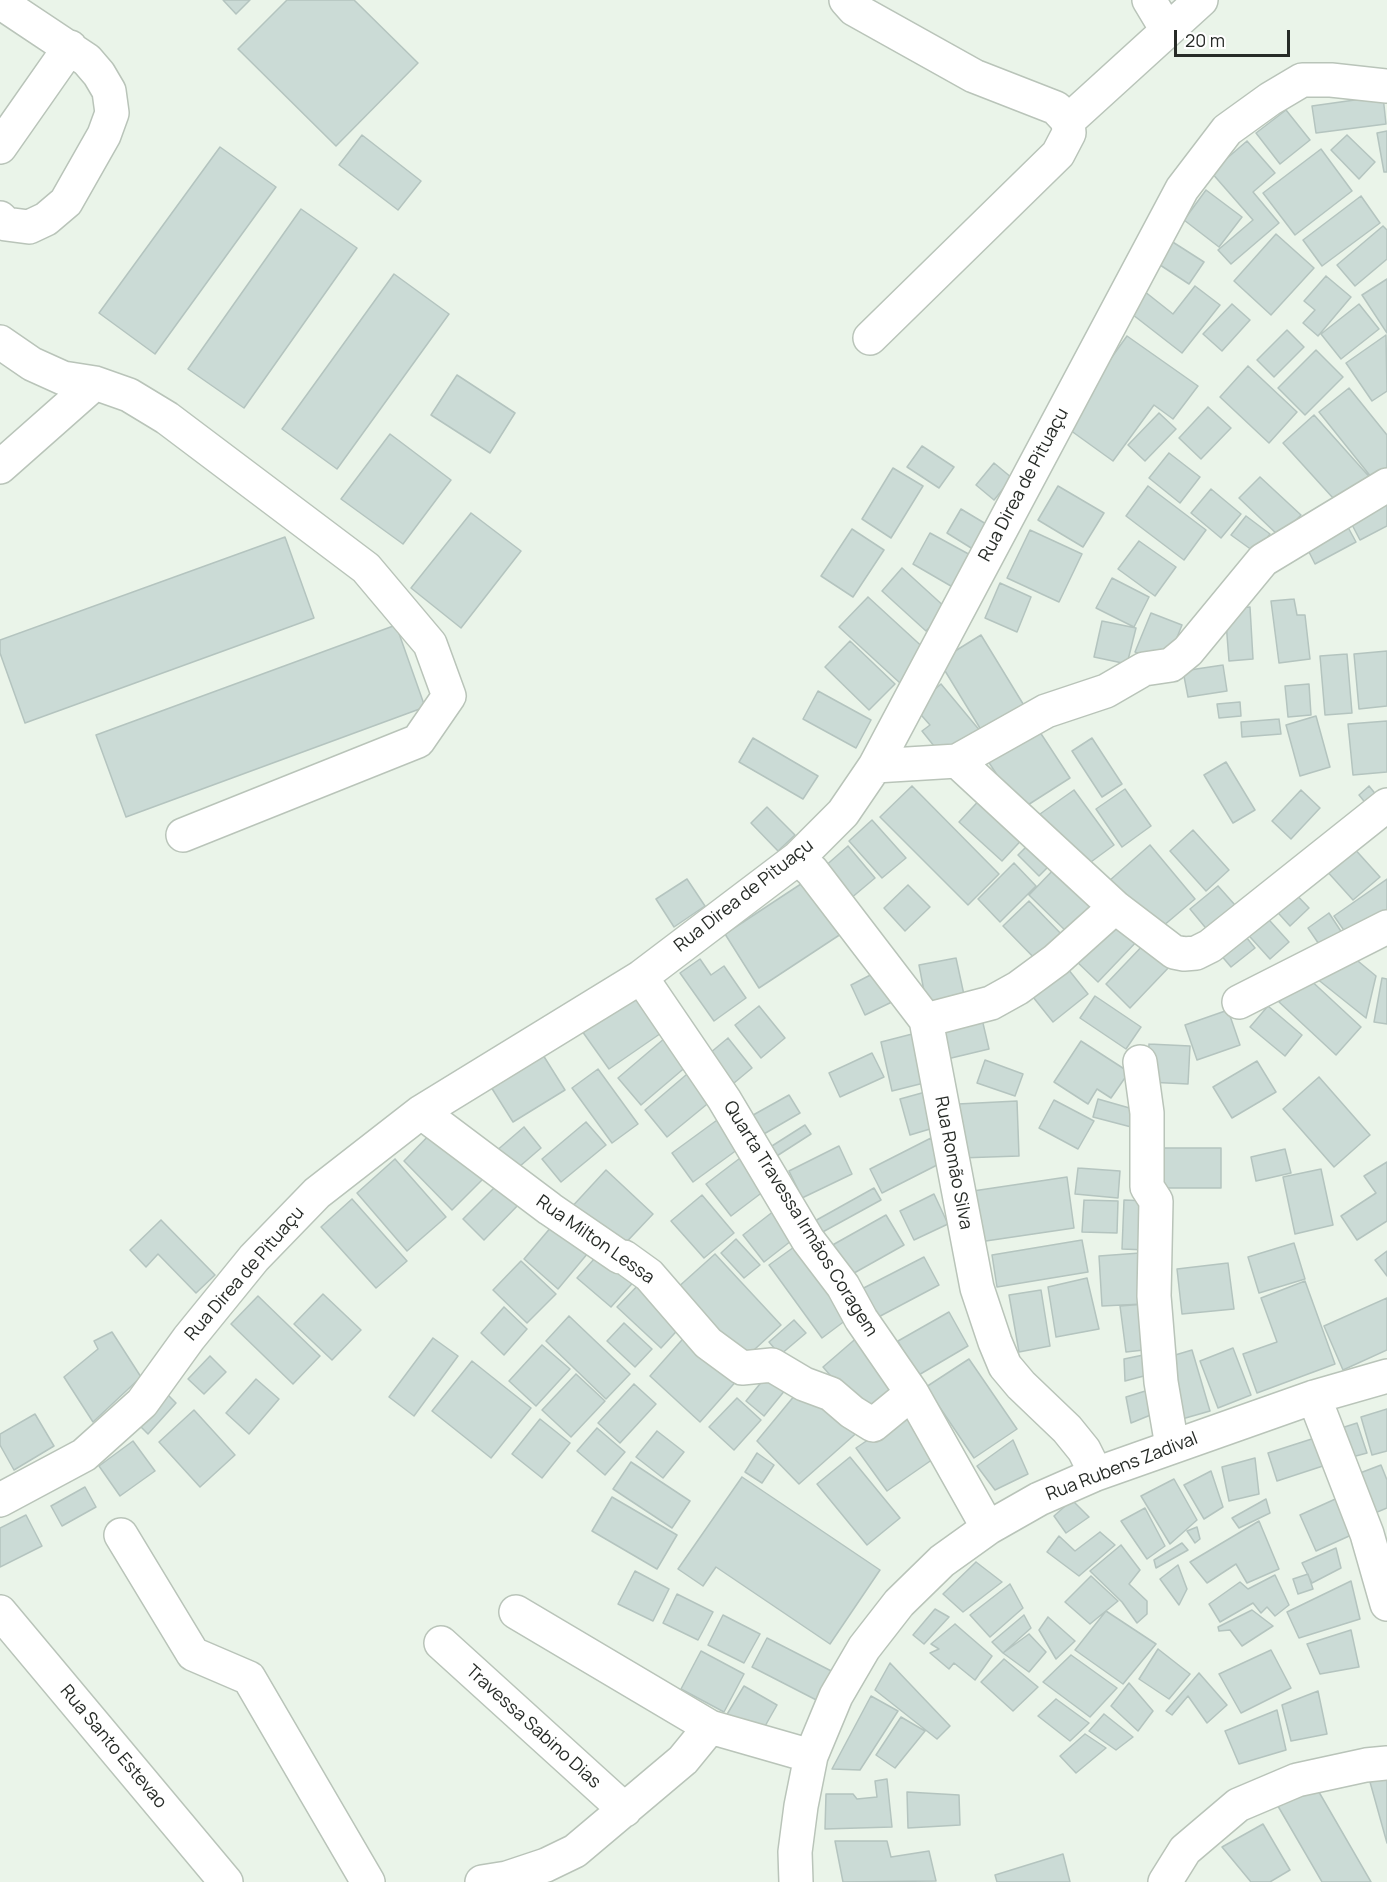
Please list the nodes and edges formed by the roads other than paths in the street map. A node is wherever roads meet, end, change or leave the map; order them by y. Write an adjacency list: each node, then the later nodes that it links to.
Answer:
1 (1149, 0): 5 (street)
2 (1201, 0): 5 (street)
3 (0, 2): 6 (street)
4 (855, 3): 8 (street)
5 (1167, 30): 8 (street)
6 (70, 47): 9 (street); 10 (street)
7 (1387, 86): 17 (street, Rua Direa de Pituaçu)
8 (1068, 121): 11 (street)
9 (0, 147)
10 (0, 218)
11 (870, 338)
12 (0, 342): 13 (street)
13 (95, 383): 14 (street); 19 (street)
14 (0, 467)
15 (1387, 485): 16 (street)
16 (957, 761): 17 (street); 21 (street)
17 (875, 766): 20 (street, Rua Direa de Pituaçu)
18 (1387, 805): 21 (street)
19 (183, 835)
20 (798, 858): 23 (street, Rua Direa de Pituaçu); 25 (street, Rua Romão Silva)
21 (1115, 907): 25 (street)
22 (1387, 927): 24 (street)
23 (641, 977): 27 (street, Rua Direa de Pituaçu); 29 (street, Quarta Travessa Irmãos Coragem)
24 (1239, 1002)
25 (926, 1020): 32 (street, Rua Romão Silva)
26 (1140, 1062): 31 (street)
27 (422, 1112): 29 (street, Rua Milton Lessa); 33 (street, Rua Direa de Pituaçu)
28 (1387, 1376): 30 (street, Rua Rubens Zadival)
29 (912, 1392): 34 (street, Quarta Travessa Irmãos Coragem)
30 (1314, 1396): 31 (street, Rua Rubens Zadival); 36 (street)
31 (1172, 1446): 32 (street, Rua Rubens Zadival)
32 (1096, 1474): 34 (street, Rua Rubens Zadival)
33 (0, 1500)
34 (988, 1528): 41 (street, Rua Rubens Zadival)
35 (122, 1535): 45 (street)
36 (1387, 1605)
37 (516, 1611): 40 (street)
38 (0, 1612): 44 (street, Rua Santo Estevao)
39 (441, 1643): 43 (street, Travessa Sabino Dias)
40 (710, 1727): 41 (street); 43 (street)
41 (811, 1756): 47 (street, Rua Rubens Zadival)
42 (1387, 1763): 48 (street)
43 (625, 1810): 46 (street)
44 (226, 1882)
45 (368, 1882)
46 (482, 1882)
47 (796, 1882)
48 (1165, 1882)

